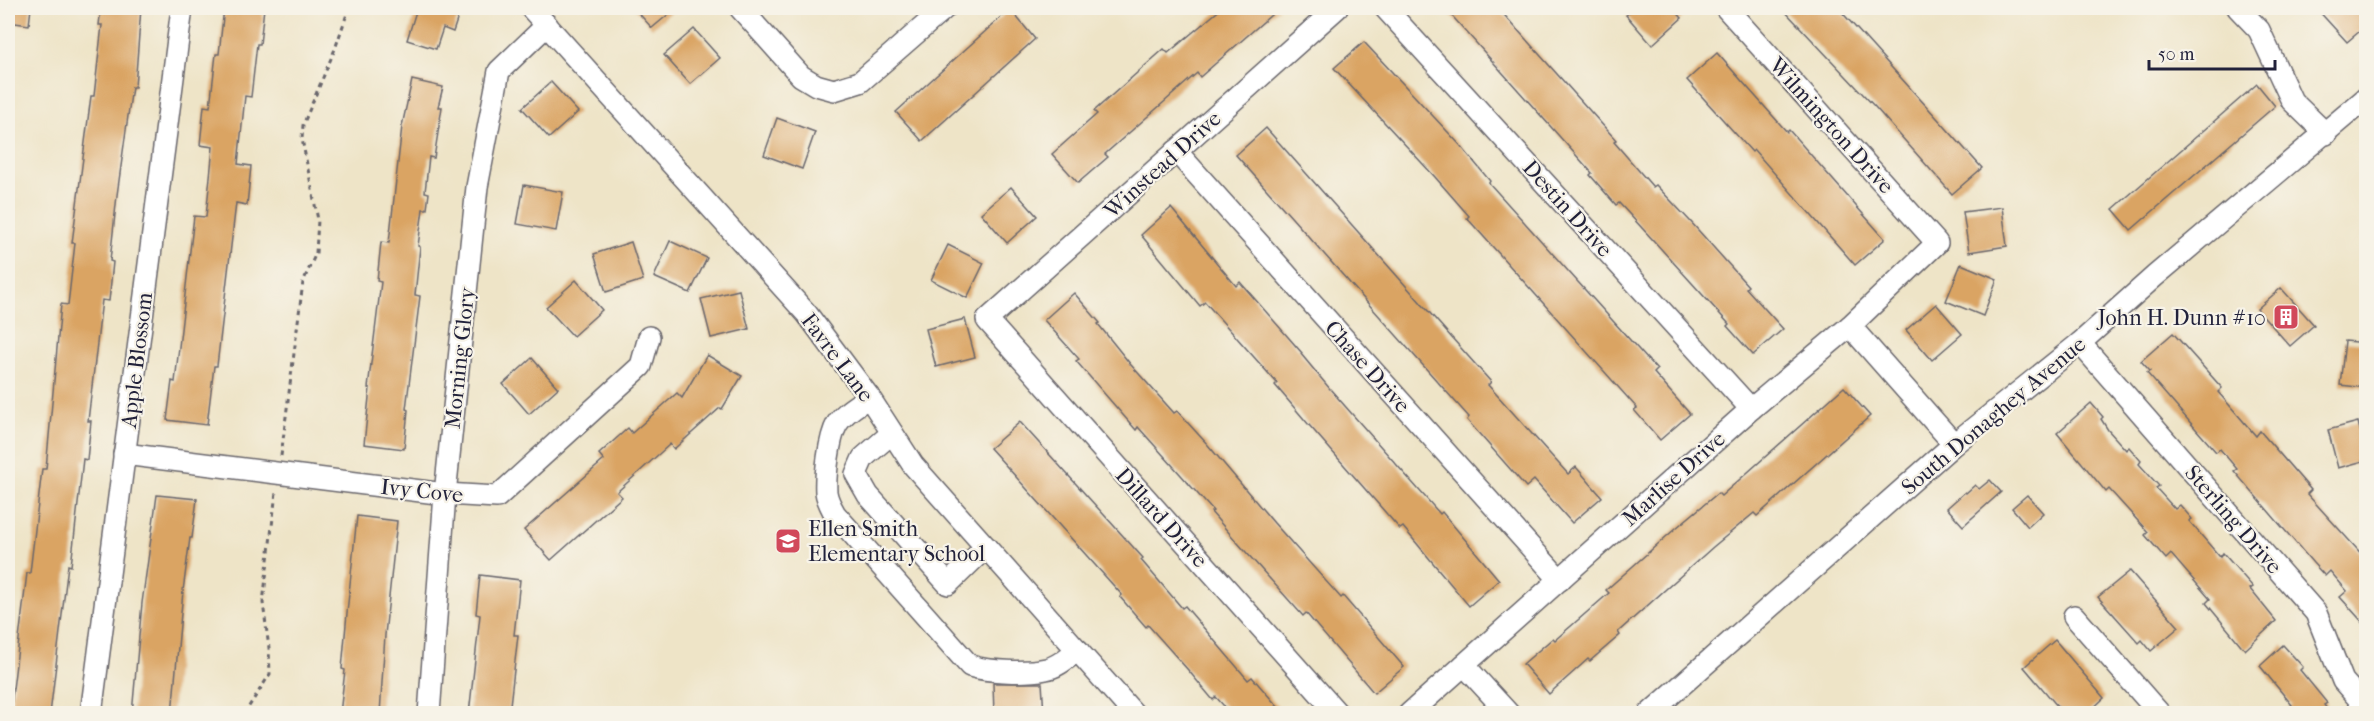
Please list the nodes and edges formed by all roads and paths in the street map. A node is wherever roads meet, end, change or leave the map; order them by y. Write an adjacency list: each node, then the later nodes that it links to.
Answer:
1 (182, 8): 23 (street, Apple Blossom)
2 (349, 8): 24 (path)
3 (531, 8): 10 (street, Favre Lane)
4 (740, 8): 5 (street)
5 (945, 8)
6 (1337, 8): 13 (street, Winstead Drive)
7 (1385, 8): 20 (street, Destin Drive)
8 (1726, 8): 14 (street, Wilmington Drive)
9 (2238, 8): 12 (street)
10 (547, 25): 19 (street, Favre Lane); 25 (street, Morning Glory)
11 (2367, 98): 12 (street, South Donaghey Avenue)
12 (2326, 134): 18 (street, South Donaghey Avenue)
13 (1176, 152): 15 (street, Winstead Drive); 27 (street, Chase Drive)
14 (1937, 243): 16 (street, Marlise Drive)
15 (987, 320): 36 (street, Dillard Drive)
16 (1850, 326): 20 (street, Marlise Drive); 22 (street)
17 (649, 337): 25 (street, Ivy Cove)
18 (2080, 344): 22 (street, South Donaghey Avenue); 31 (street, Sterling Drive)
19 (869, 397): 21 (street, Favre Lane); 29 (street)
20 (1751, 409): 27 (street, Marlise Drive)
21 (892, 433): 26 (street, Favre Lane); 26 (street)
22 (1954, 444): 39 (street, South Donaghey Avenue)
23 (124, 454): 24 (street, Ivy Cove); 32 (street, Apple Blossom)
24 (279, 473): 25 (street, Ivy Cove); 33 (path)
25 (445, 494): 34 (street, Morning Glory)
26 (986, 547): 29 (street, Favre Lane)
27 (1560, 580): 30 (street, Marlise Drive)
28 (2074, 616): 40 (street)
29 (1078, 650): 35 (street, Favre Lane)
30 (1464, 665): 37 (street, Marlise Drive); 38 (street)
31 (2367, 707)
32 (91, 714)
33 (244, 714)
34 (429, 714)
35 (1134, 714)
36 (1338, 714)
37 (1409, 714)
38 (1509, 714)
39 (1649, 714)
40 (2160, 714)

